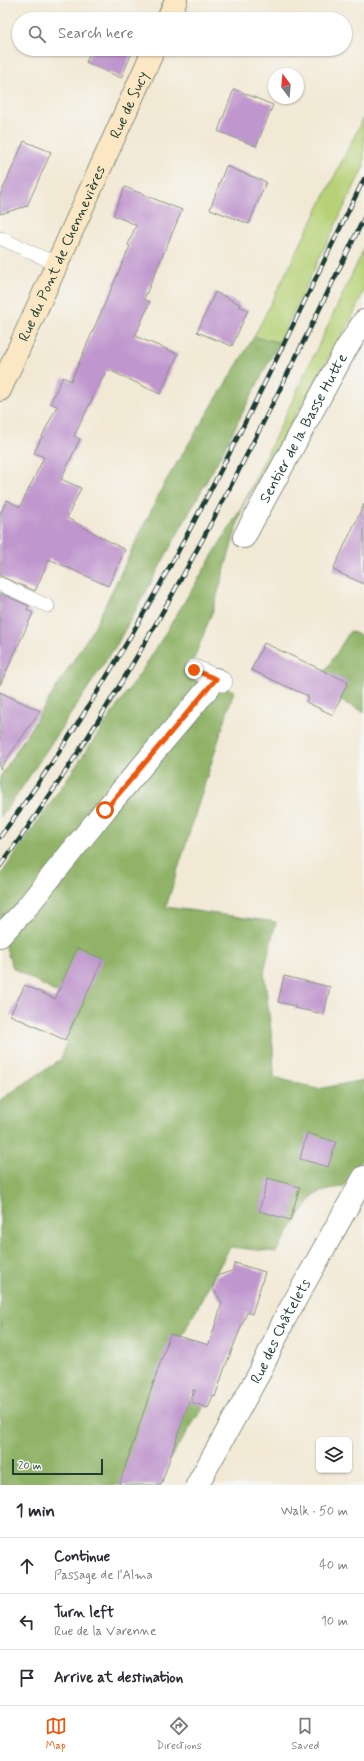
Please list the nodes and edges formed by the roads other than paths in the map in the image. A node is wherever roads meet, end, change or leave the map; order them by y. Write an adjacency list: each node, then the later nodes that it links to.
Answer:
1 (176, 0): 2 (main road)
2 (171, 12)
3 (151, 56): 4 (main road, Rue de Sucy)
4 (104, 160): 6 (main road, Rue du Pont de Chennevières)
5 (0, 238): 6 (lane)
6 (57, 264): 8 (main road, Rue du Pont de Chennevières)
7 (364, 321): 9 (street, Sentier de la Basse Hutte)
8 (0, 390)
9 (244, 537)
10 (0, 584): 11 (lane)
11 (48, 606)
12 (206, 673): 13 (street)
13 (0, 936)
14 (364, 1177): 15 (street, Rue des Châtelets)
15 (197, 1485)

